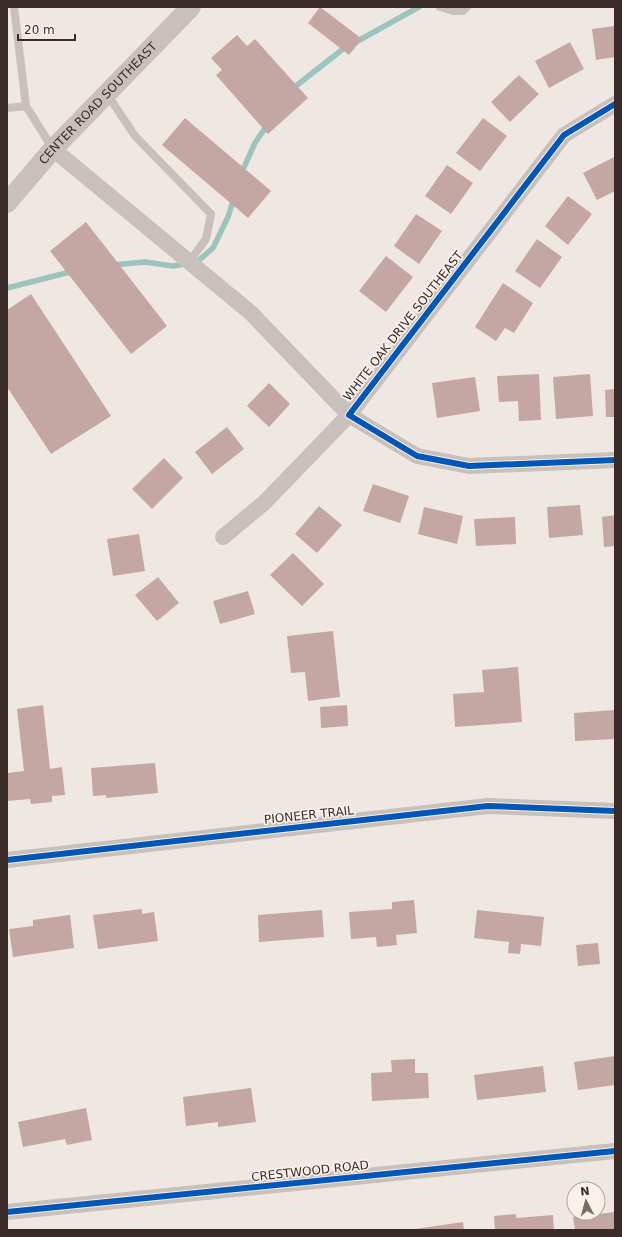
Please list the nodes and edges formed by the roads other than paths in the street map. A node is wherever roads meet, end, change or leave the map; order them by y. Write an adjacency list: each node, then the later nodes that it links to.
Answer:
1 (14, 7): 7 (lane)
2 (191, 7): 5 (street, CENTER ROAD SOUTHEAST)
3 (440, 7): 4 (lane)
4 (467, 7)
5 (107, 94): 9 (street, CENTER ROAD SOUTHEAST); 11 (lane)
6 (615, 104): 12 (street, WHITE OAK DRIVE SOUTHEAST)
7 (26, 106): 8 (lane); 9 (lane)
8 (7, 108)
9 (53, 149): 10 (street, CENTER ROAD SOUTHEAST); 11 (street, WHITE OAK DRIVE SOUTHEAST)
10 (7, 203)
11 (190, 262): 12 (street, WHITE OAK DRIVE SOUTHEAST)
12 (349, 415): 13 (street, WHITE OAK DRIVE SOUTHEAST); 14 (street)
13 (615, 460)
14 (223, 537)
15 (615, 811): 16 (street, PIONEER TRAIL)
16 (7, 860)
17 (615, 1151): 18 (street, CRESTWOOD ROAD)
18 (7, 1212)

